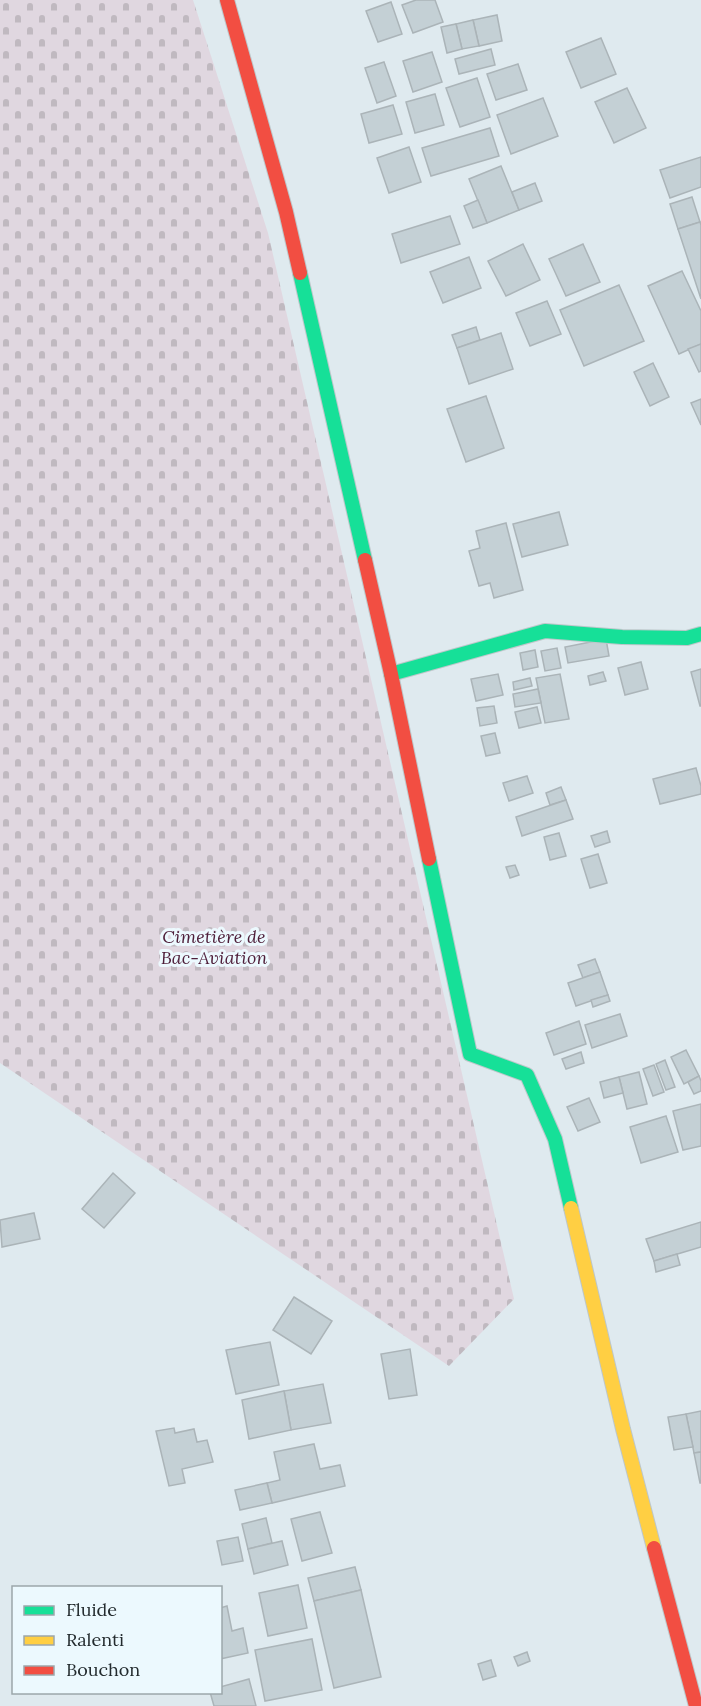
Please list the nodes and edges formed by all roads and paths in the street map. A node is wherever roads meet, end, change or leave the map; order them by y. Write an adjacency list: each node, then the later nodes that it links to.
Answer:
1 (227, 0): 3 (street)
2 (701, 633): 3 (street)
3 (391, 674): 4 (street)
4 (696, 1706)

